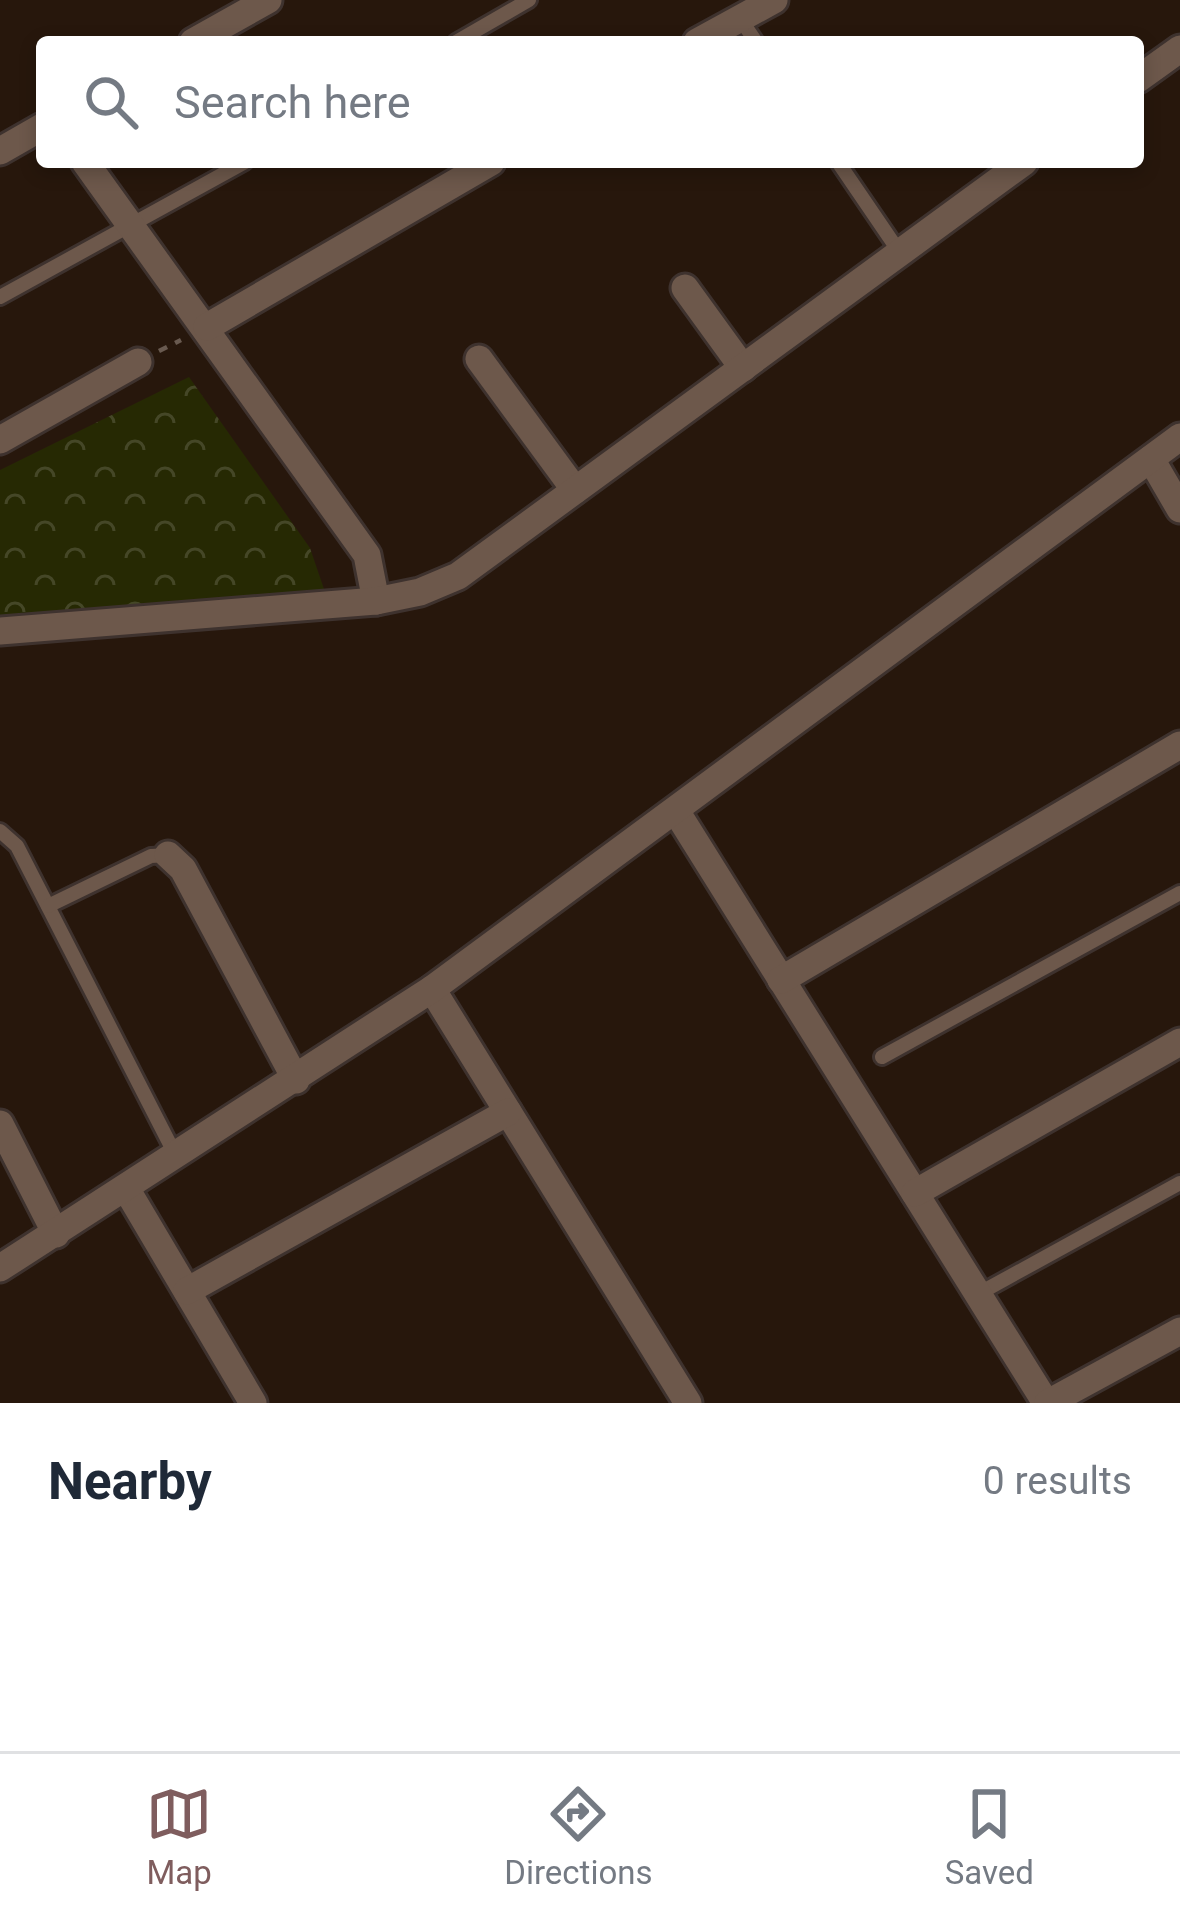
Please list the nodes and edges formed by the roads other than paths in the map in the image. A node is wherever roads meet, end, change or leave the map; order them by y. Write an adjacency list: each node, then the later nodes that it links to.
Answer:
1 (268, 0): 5 (street)
2 (529, 0): 6 (lane)
3 (774, 0): 4 (street)
4 (739, 17): 7 (street); 8 (lane)
5 (204, 36)
6 (466, 36)
7 (707, 36)
8 (752, 36)
9 (1180, 49): 10 (street)
10 (1144, 75)
11 (36, 130): 12 (street)
12 (0, 151)
13 (90, 168): 18 (street)
14 (234, 168): 18 (lane)
15 (481, 168): 22 (street)
16 (842, 168): 19 (lane)
17 (1016, 168): 19 (street)
18 (133, 226): 21 (lane); 22 (street)
19 (900, 253): 25 (street)
20 (685, 288): 25 (street)
21 (0, 297)
22 (208, 327): 31 (street)
23 (479, 359): 29 (street)
24 (138, 362): 27 (street)
25 (743, 368): 29 (street)
26 (1180, 437): 28 (street)
27 (0, 440)
28 (1151, 459): 30 (street); 34 (street)
29 (575, 490): 31 (street)
30 (1180, 509)
31 (376, 601): 32 (street)
32 (0, 631)
33 (1180, 745): 39 (street)
34 (676, 811): 39 (street); 40 (street)
35 (0, 831): 38 (lane)
36 (168, 856): 38 (lane); 43 (street)
37 (1180, 893): 42 (lane)
38 (48, 906): 46 (lane)
39 (781, 980): 49 (street)
40 (432, 989): 43 (street); 44 (street)
41 (1180, 1042): 49 (street)
42 (882, 1057)
43 (296, 1080): 46 (street)
44 (508, 1112): 52 (street); 56 (street)
45 (0, 1124): 50 (street)
46 (177, 1158): 48 (street)
47 (1180, 1183): 53 (lane)
48 (127, 1190): 50 (street); 52 (street)
49 (915, 1193): 53 (street)
50 (56, 1234): 51 (street)
51 (0, 1268)
52 (187, 1292): 55 (street)
53 (978, 1294): 57 (street)
54 (1180, 1331): 57 (street)
55 (253, 1403)
56 (688, 1403)
57 (1047, 1403)

